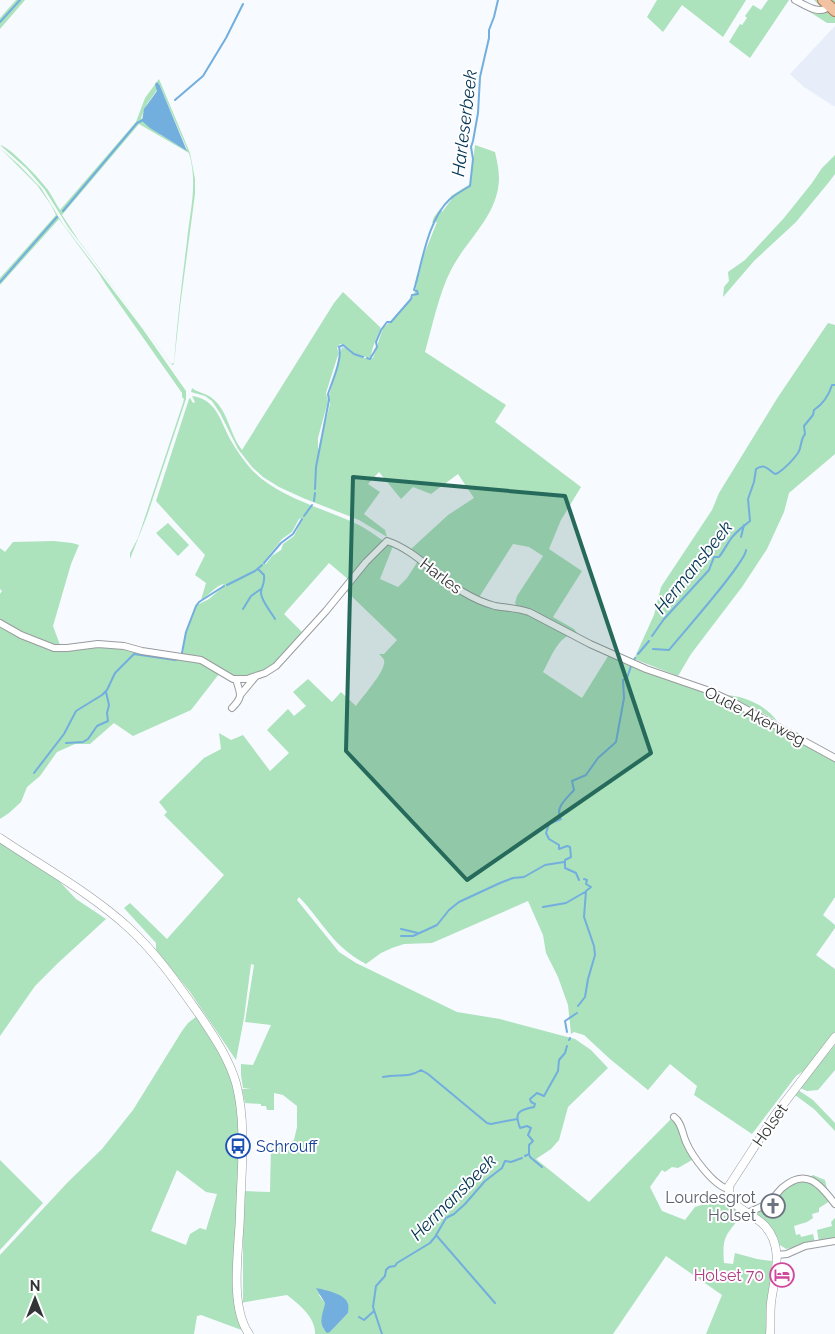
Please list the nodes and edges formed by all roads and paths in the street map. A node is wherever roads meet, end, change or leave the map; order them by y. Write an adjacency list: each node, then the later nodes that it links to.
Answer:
1 (795, 0): 2 (street)
2 (829, 6)
3 (0, 623): 5 (street)
4 (256, 676): 5 (street, Harles); 6 (street, Harles); 7 (street, Harles)
5 (236, 679): 7 (street)
6 (672, 679): 9 (street, Oude Akerweg)
7 (241, 694): 8 (street, Harles)
8 (232, 708)
9 (835, 758)
10 (0, 838): 18 (street)
11 (835, 1037): 13 (street, Holset)
12 (674, 1117): 13 (street)
13 (728, 1189): 15 (street)
14 (835, 1204): 15 (street)
15 (748, 1213): 17 (street)
16 (835, 1241): 17 (street)
17 (777, 1255): 19 (street)
18 (249, 1334)
19 (770, 1334)

